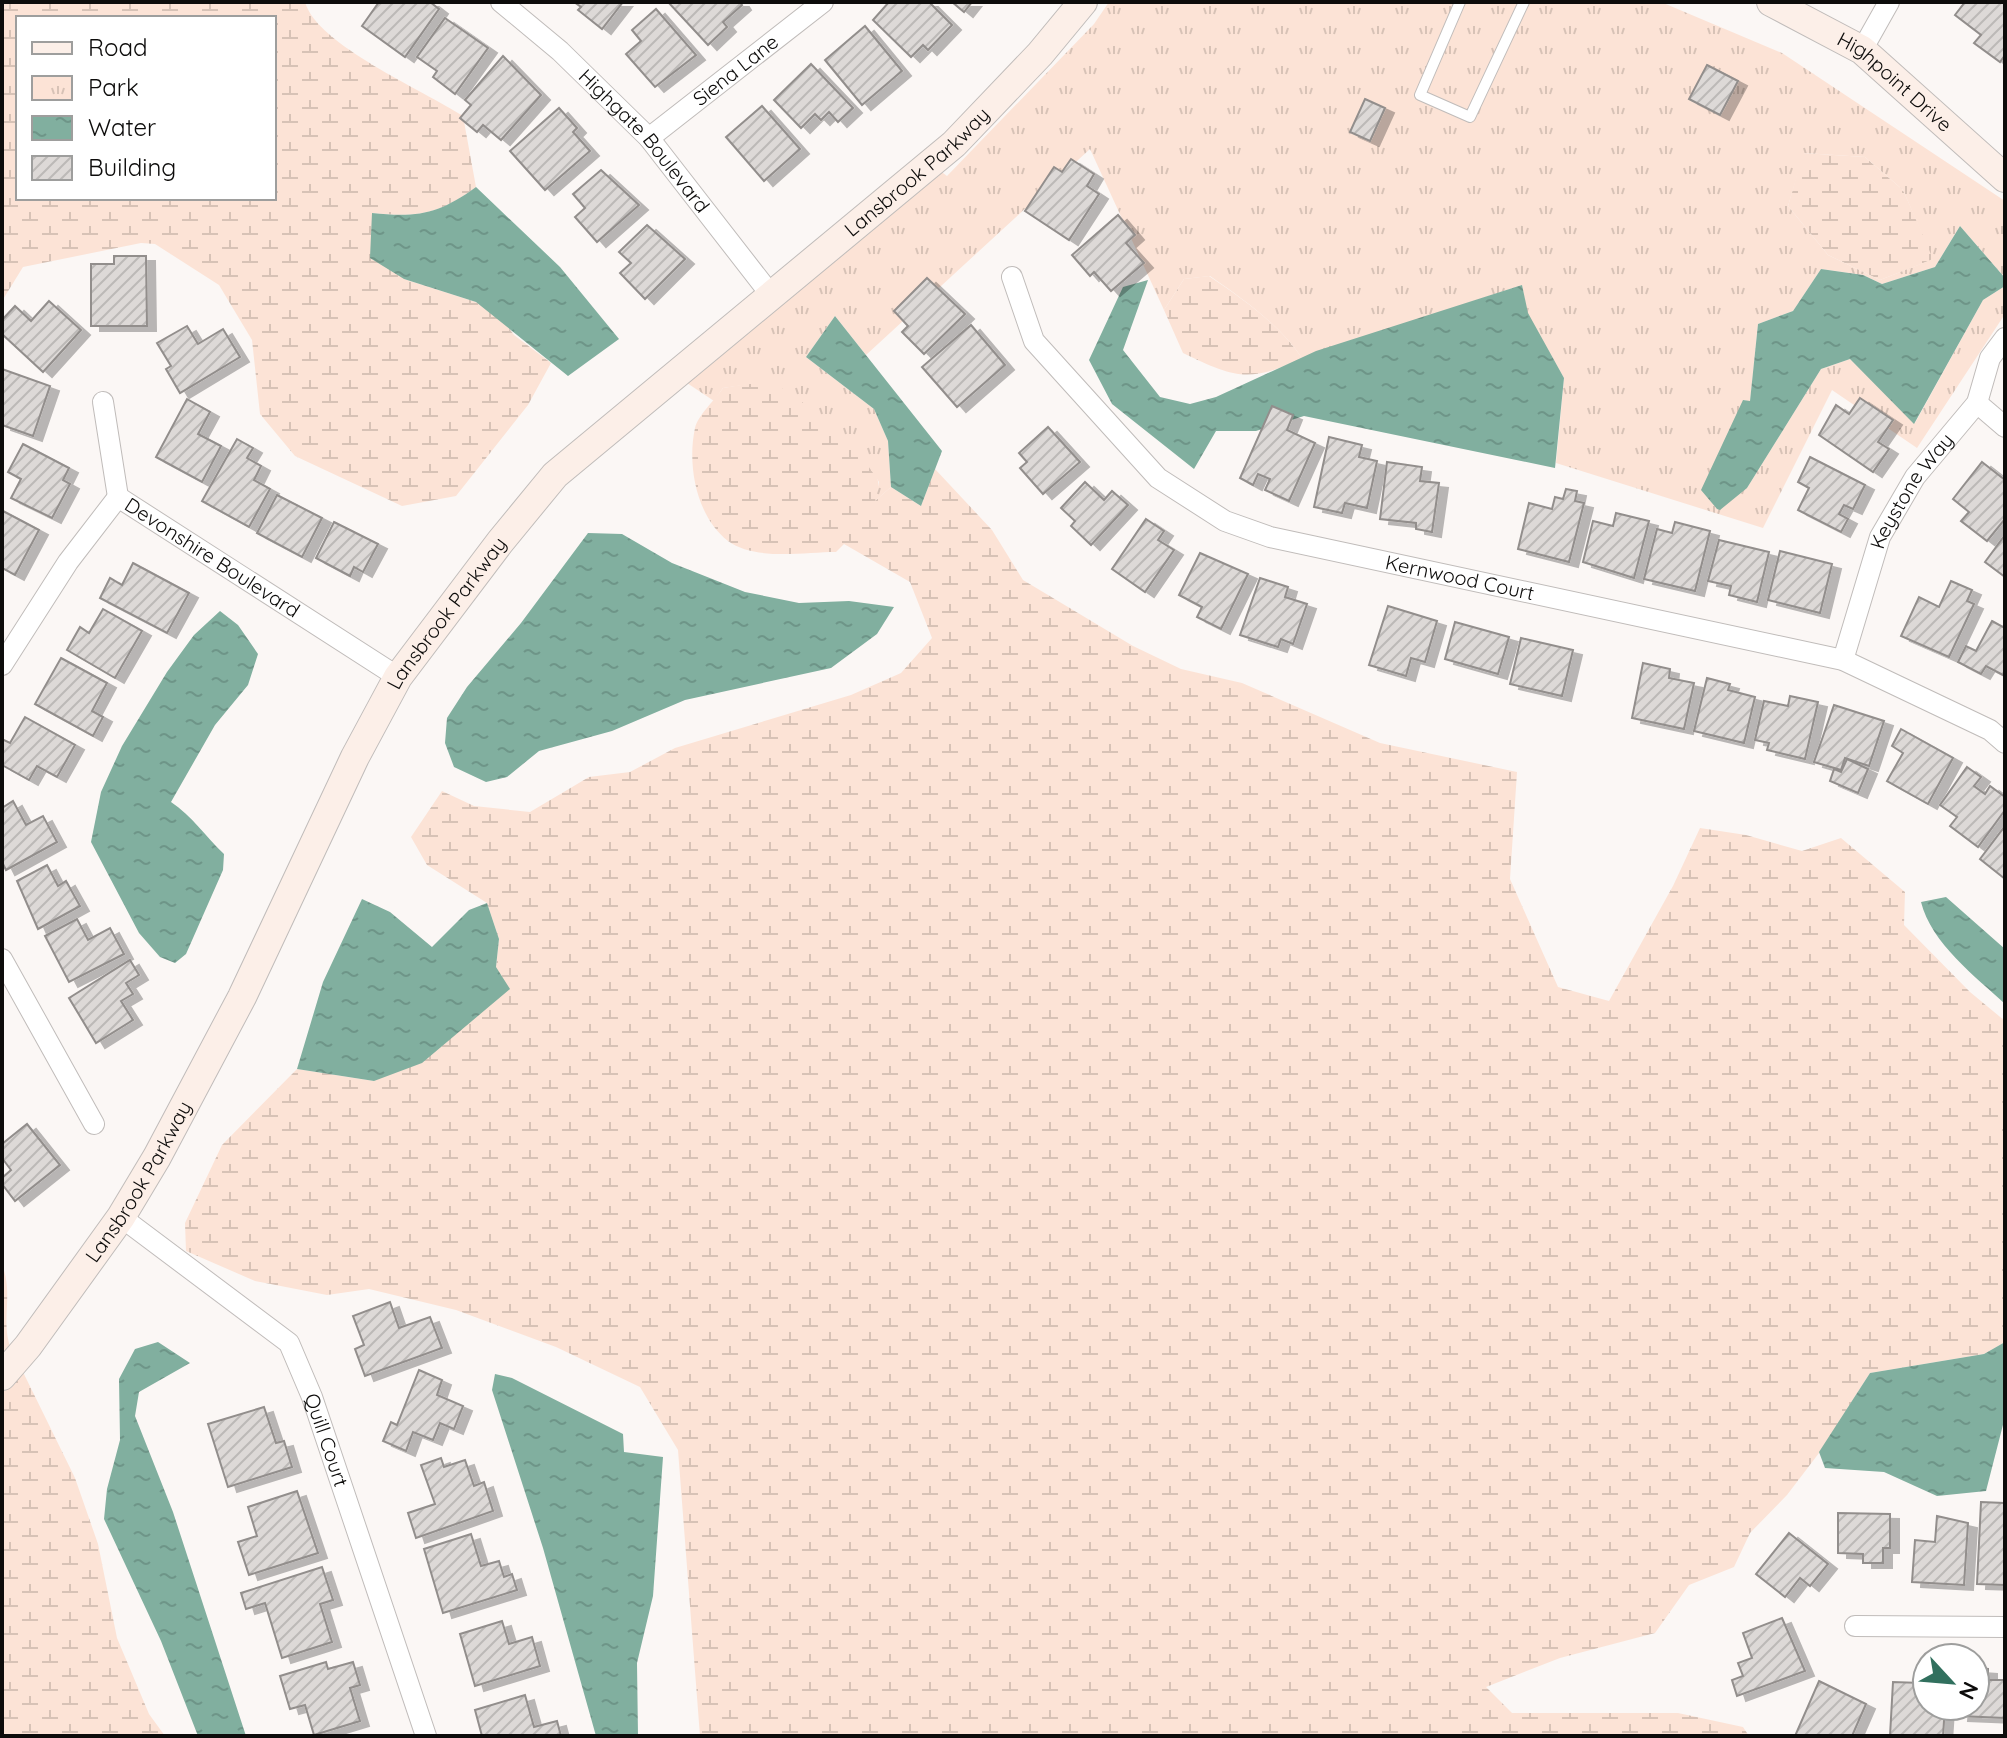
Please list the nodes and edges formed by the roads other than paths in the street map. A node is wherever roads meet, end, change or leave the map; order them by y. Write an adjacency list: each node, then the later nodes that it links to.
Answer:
1 (501, 2): 9 (street, Highgate Boulevard)
2 (823, 2): 9 (street, Siena Lane)
3 (1083, 2): 12 (street, Lansbrook Parkway)
4 (1460, 2): 5 (lane)
5 (1524, 2)
6 (1771, 2): 8 (street, Highpoint Drive)
7 (1889, 2): 8 (street)
8 (1862, 50): 10 (street, Highpoint Drive)
9 (649, 138): 12 (street, Highgate Boulevard)
10 (2005, 178)
11 (1012, 277): 18 (street, Kernwood Court)
12 (771, 295): 20 (street, Lansbrook Parkway)
13 (2005, 338): 15 (street, Keystone Way)
14 (103, 402): 17 (street)
15 (1977, 403): 16 (street); 18 (street, Keystone Way)
16 (2005, 427)
17 (118, 497): 19 (street, Devonshire Boulevard); 20 (street, Devonshire Boulevard)
18 (1843, 660): 21 (street, Kernwood Court)
19 (2, 665)
20 (398, 677): 24 (street, Lansbrook Parkway)
21 (2005, 743)
22 (2, 959): 23 (street)
23 (94, 1124)
24 (121, 1217): 25 (street, Lansbrook Parkway); 28 (street, Quill Court)
25 (2, 1376)
26 (1855, 1626): 27 (street)
27 (2005, 1627)
28 (426, 1736)

